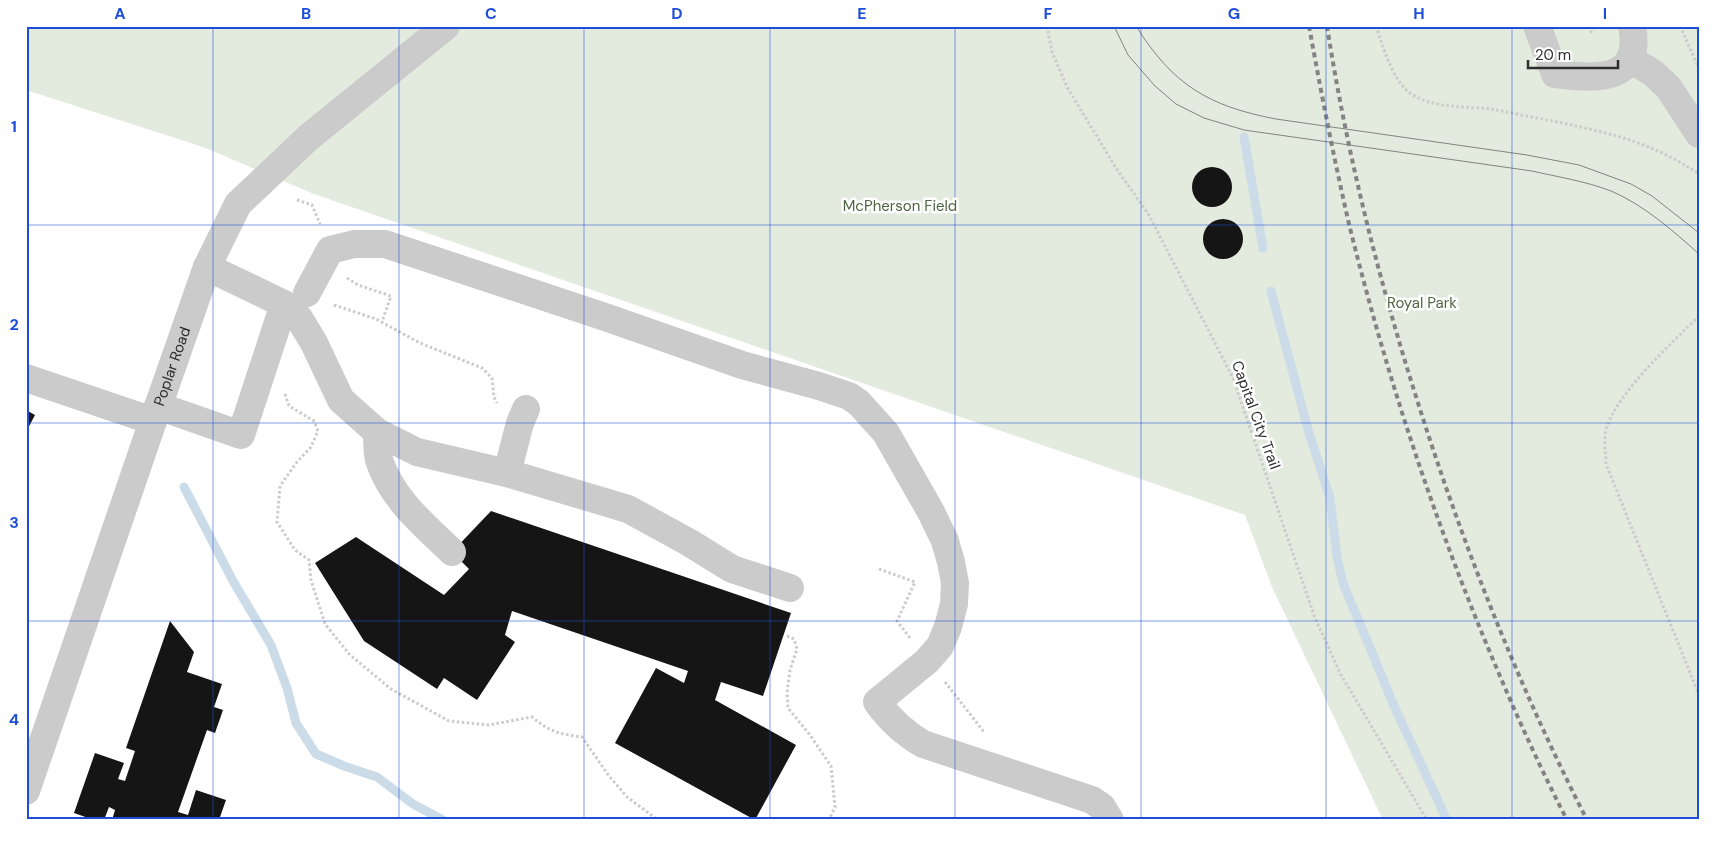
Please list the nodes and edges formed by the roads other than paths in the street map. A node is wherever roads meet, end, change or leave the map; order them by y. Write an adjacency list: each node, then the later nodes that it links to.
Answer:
1 (446, 26): 6 (street, Poplar Road)
2 (1538, 26): 4 (street)
3 (1632, 26): 4 (street)
4 (1630, 60): 5 (street)
5 (1699, 134)
6 (207, 267): 7 (street); 9 (street, Poplar Road)
7 (296, 298): 9 (street); 11 (street); 17 (street)
8 (26, 378): 9 (street)
9 (155, 414): 15 (street, Poplar Road)
10 (523, 416): 12 (street)
11 (377, 432): 12 (street); 13 (street)
12 (507, 473): 14 (street)
13 (452, 552)
14 (790, 588)
15 (35, 739): 16 (street, Poplar Road)
16 (26, 791)
17 (1110, 820)

